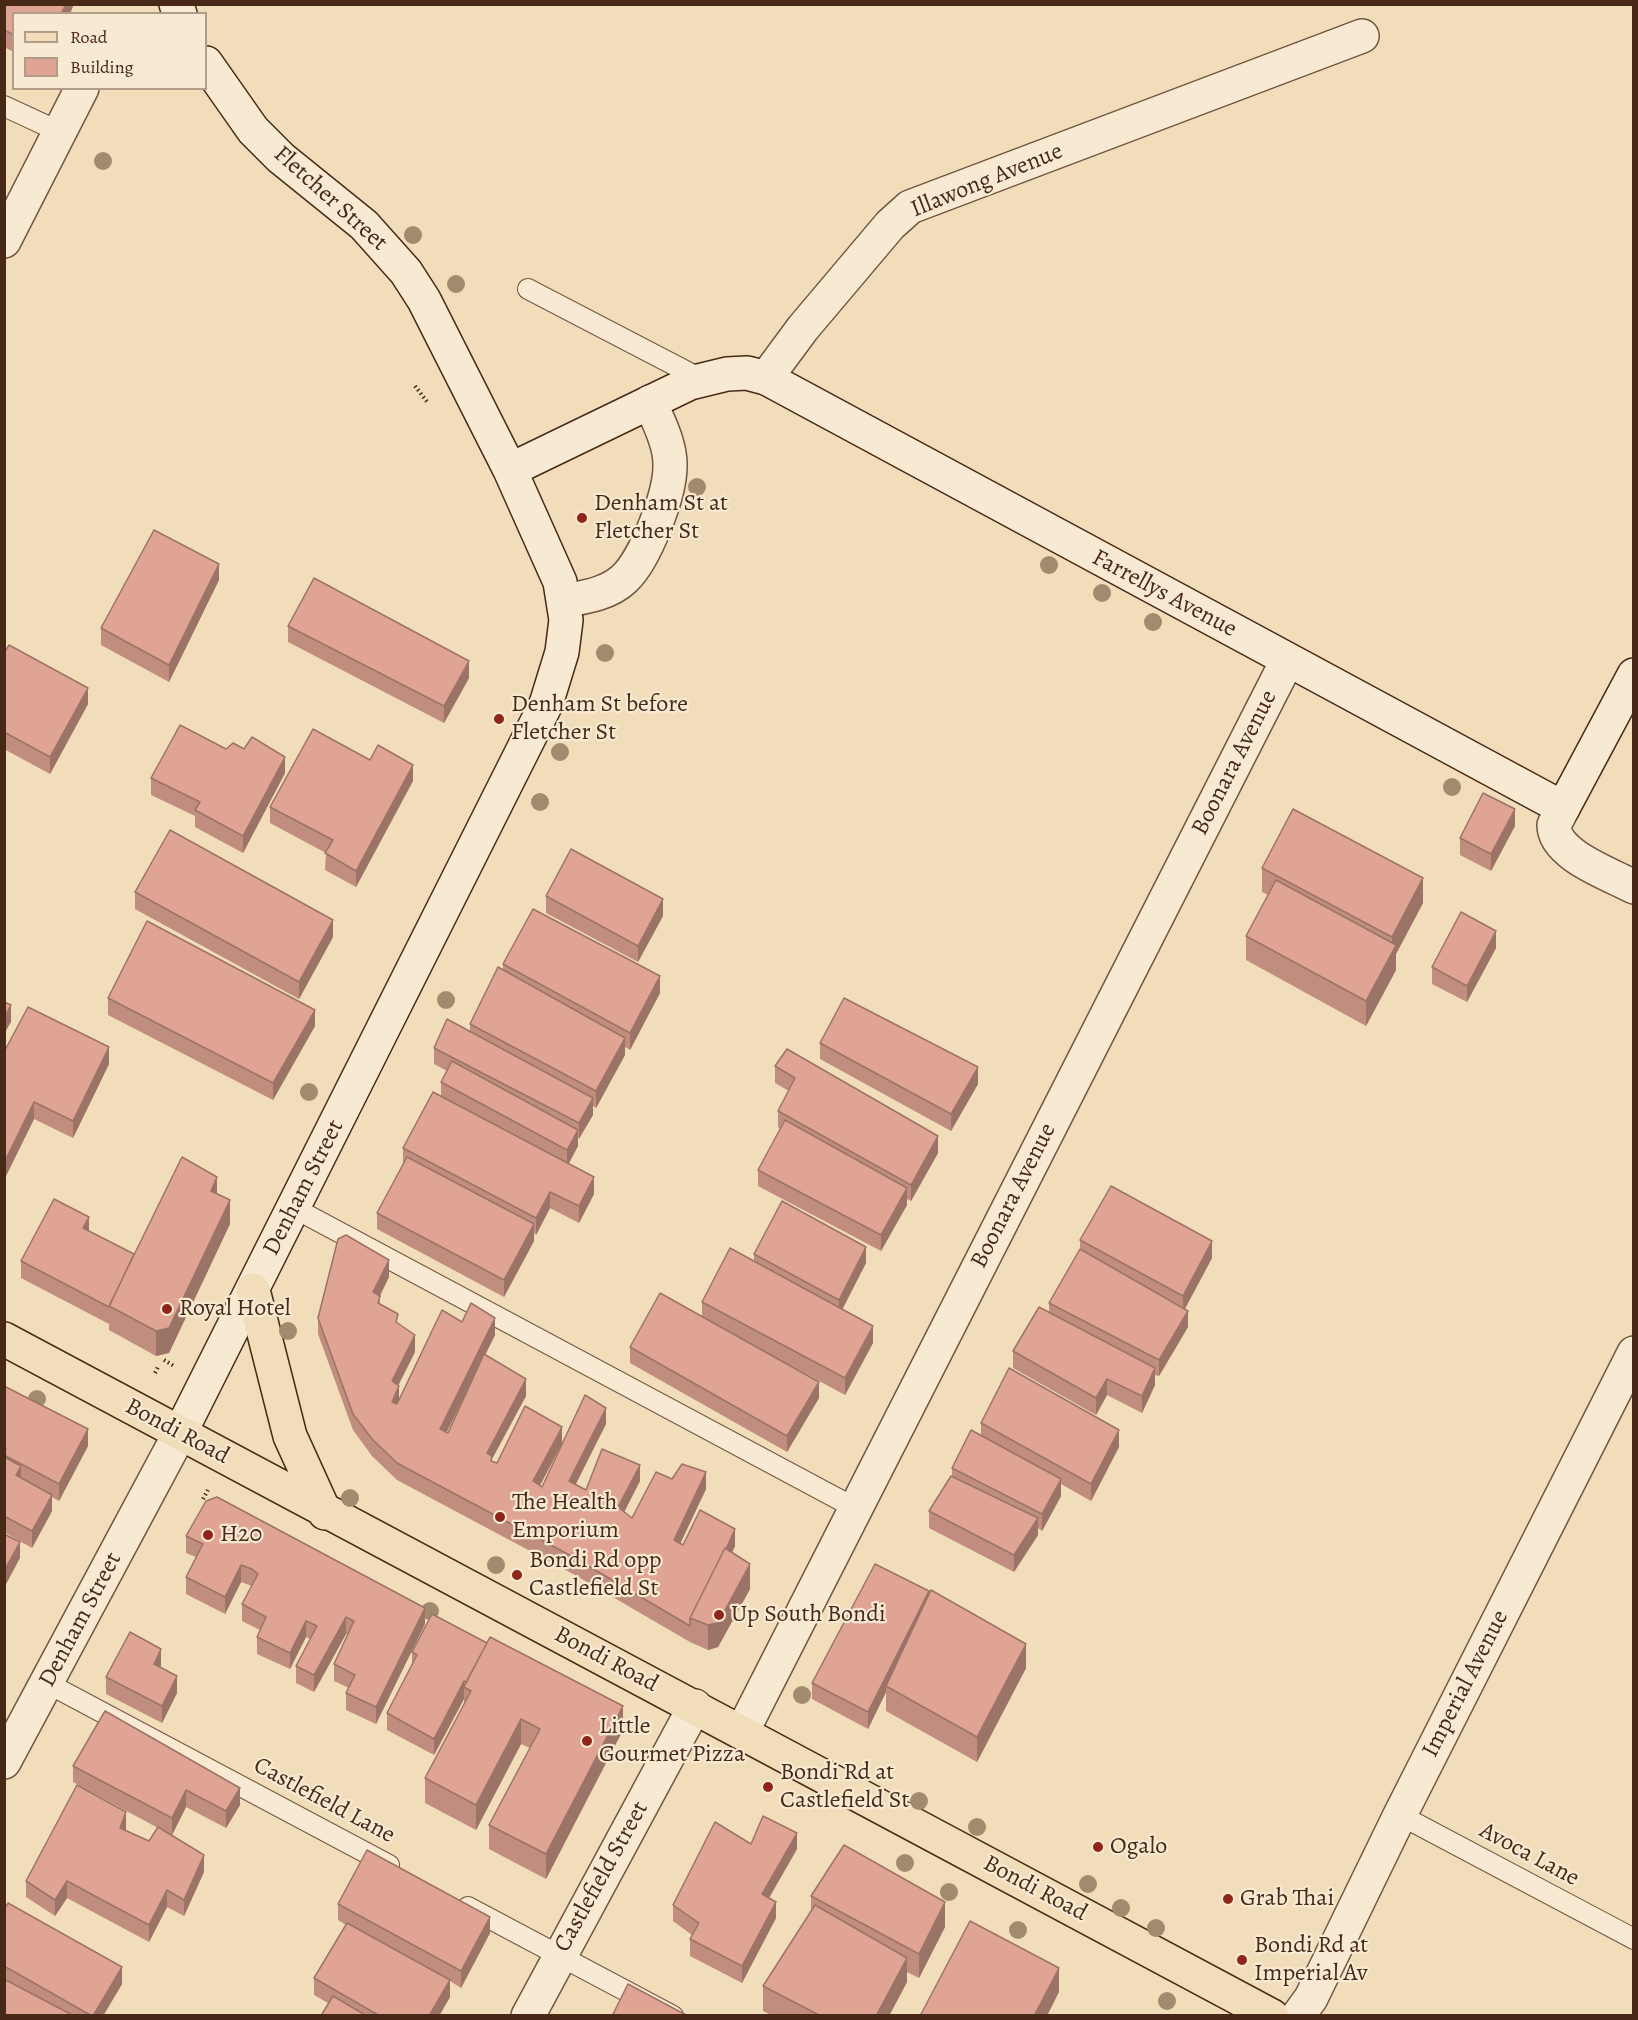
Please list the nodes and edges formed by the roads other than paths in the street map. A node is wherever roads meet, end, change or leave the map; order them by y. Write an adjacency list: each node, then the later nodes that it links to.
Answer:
1 (1362, 36): 8 (street, Illawong Avenue)
2 (207, 64): 11 (street, Fletcher Street)
3 (81, 90): 5 (street)
4 (4, 106): 5 (lane)
5 (60, 132): 6 (street)
6 (4, 240)
7 (528, 289): 9 (lane)
8 (766, 378): 9 (street); 13 (street, Farrellys Avenue)
9 (703, 380): 10 (street)
10 (650, 402): 11 (street); 12 (street)
11 (510, 470): 12 (street, Denham Street)
12 (564, 601): 17 (street, Denham Street)
13 (1287, 660): 15 (street, Farrellys Avenue); 22 (street, Boonara Avenue)
14 (1634, 675): 15 (street)
15 (1563, 808): 16 (street)
16 (1634, 887)
17 (294, 1208): 18 (street, Denham Street); 22 (lane)
18 (253, 1290): 21 (street, Denham Street); 23 (main road)
19 (4, 1339): 21 (main road, Bondi Road)
20 (1634, 1353): 29 (street, Imperial Avenue)
21 (180, 1433): 23 (main road, Bondi Road); 24 (street, Denham Street)
22 (855, 1508): 27 (street, Boonara Avenue)
23 (325, 1513): 25 (main road, Bondi Road)
24 (47, 1683): 26 (street, Denham Street); 30 (lane, Castlefield Lane)
25 (695, 1706): 27 (main road, Bondi Road); 33 (street, Castlefield Street)
26 (13, 1724): 28 (street, Denham Street)
27 (742, 1732): 36 (main road, Bondi Road)
28 (4, 1762)
29 (1400, 1815): 32 (lane, Avoca Lane); 37 (street, Imperial Avenue)
30 (402, 1872)
31 (454, 1900): 33 (lane)
32 (1634, 1939)
33 (559, 1956): 34 (street, Castlefield Street); 35 (lane)
34 (528, 2016)
35 (673, 2016)
36 (1272, 2016)
37 (1298, 2016)

